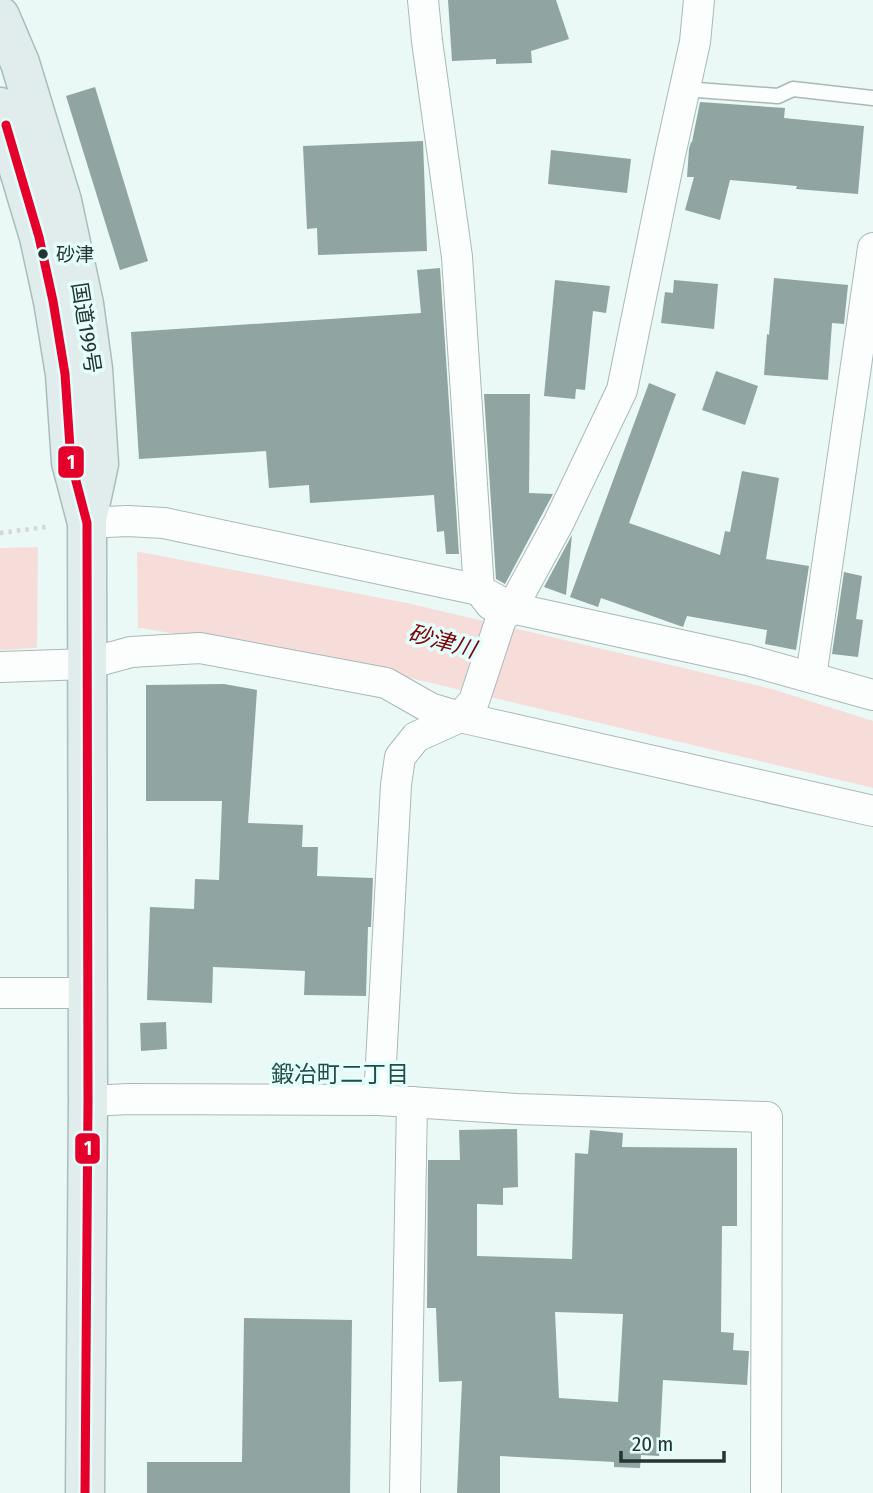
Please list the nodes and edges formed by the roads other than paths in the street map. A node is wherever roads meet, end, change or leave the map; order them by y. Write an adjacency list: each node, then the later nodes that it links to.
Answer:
1 (423, 0): 9 (street)
2 (699, 0): 4 (street)
3 (0, 16): 8 (highway, 国道199号)
4 (684, 89): 5 (lane); 10 (street)
5 (873, 98)
6 (0, 107): 8 (highway, 国道199号)
7 (873, 248): 13 (street)
8 (87, 531): 9 (street); 11 (highway, 国道199号)
9 (480, 590): 10 (street)
10 (506, 614): 13 (street); 15 (street)
11 (87, 655): 12 (street); 15 (street); 18 (highway, 国道199号)
12 (0, 667)
13 (811, 677): 14 (street)
14 (873, 695)
15 (467, 709): 16 (street); 19 (street)
16 (873, 811)
17 (0, 993): 18 (street)
18 (87, 993): 20 (highway, 国道199号)
19 (379, 1100): 20 (street); 21 (street)
20 (88, 1101): 22 (highway, 国道199号)
21 (412, 1102): 23 (street); 24 (street)
22 (85, 1493)
23 (405, 1493)
24 (766, 1493)

